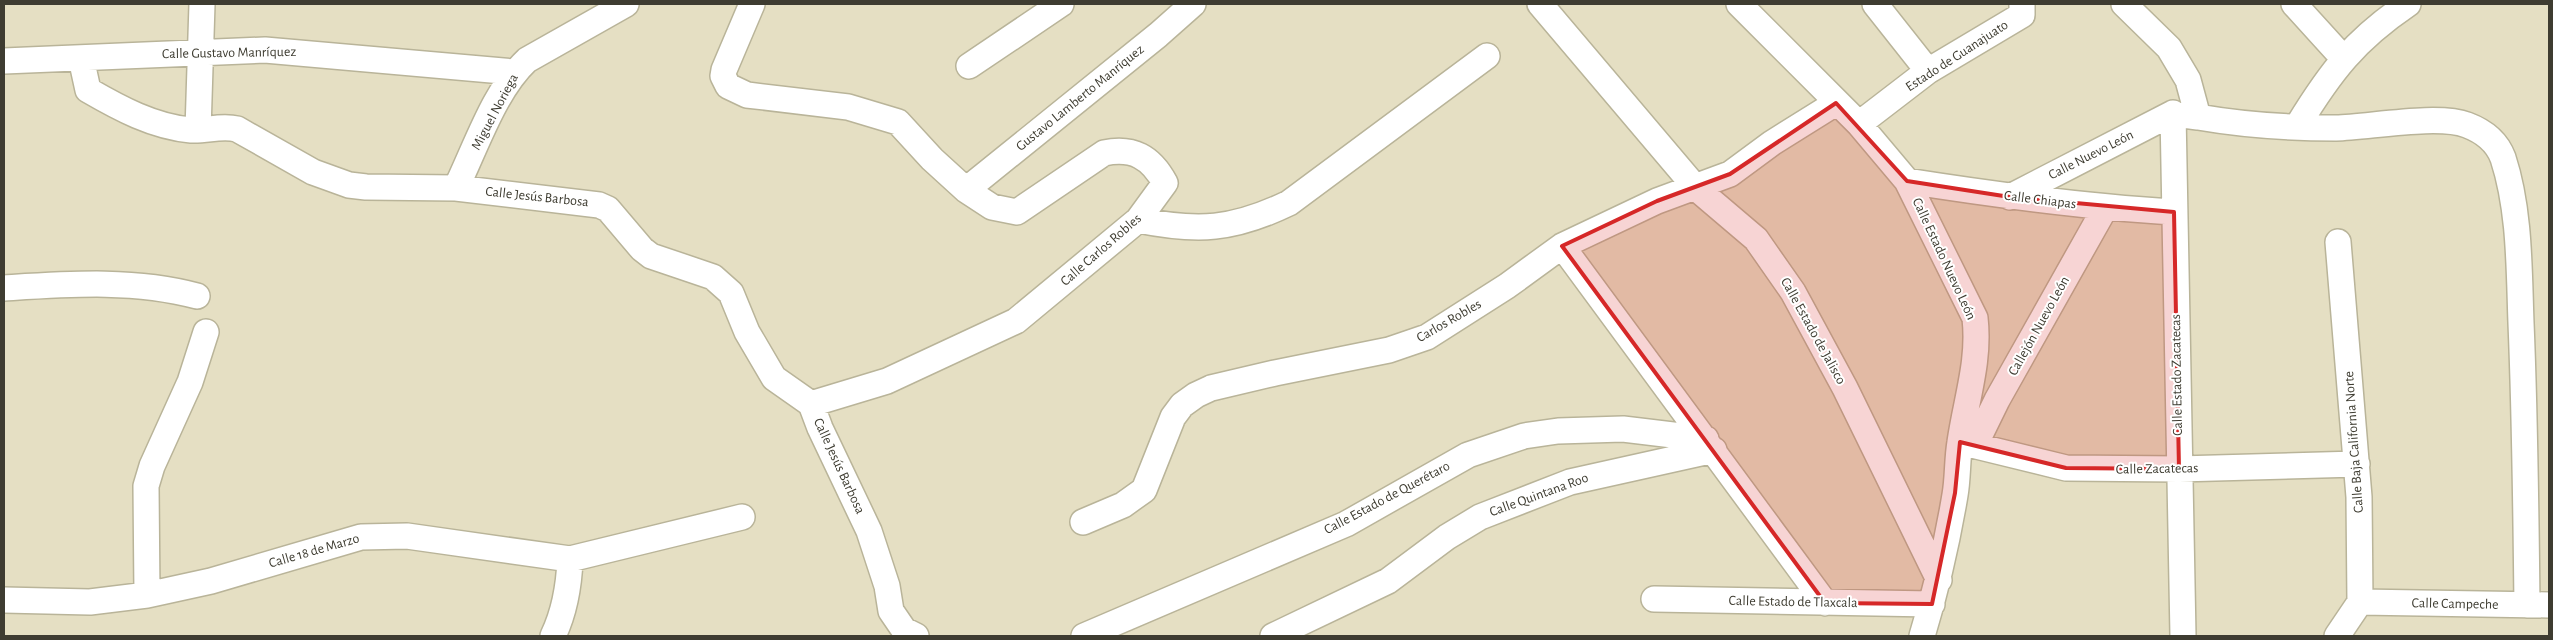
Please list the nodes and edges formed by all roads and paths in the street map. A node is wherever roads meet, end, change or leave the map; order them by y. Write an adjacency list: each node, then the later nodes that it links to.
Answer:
1 (202, 4): 13 (street)
2 (626, 4): 20 (street, Miguel Noriega)
3 (752, 4): 30 (street, Calle Carlos Robles)
4 (1061, 4): 18 (street)
5 (1193, 4): 30 (street, Gustavo Lamberto Manríquez)
6 (1540, 4): 29 (street, Calle Estado de Jalisco)
7 (1739, 4): 21 (street, Calle Estado Nuevo León)
8 (1875, 4): 19 (street)
9 (2022, 4): 19 (street, Estado de Guanajuato)
10 (2124, 4): 23 (street)
11 (2294, 4): 16 (street)
12 (2398, 6): 16 (street)
13 (201, 53): 15 (street, Calle Gustavo Manríquez); 20 (street, Calle Gustavo Manríquez); 26 (street)
14 (1486, 56): 34 (street)
15 (81, 58): 17 (street, Calle Gustavo Manríquez); 26 (street, Calle Jesús Barbosa)
16 (2344, 58): 25 (street)
17 (4, 61)
18 (969, 66)
19 (1928, 71): 24 (street, Estado de Guanajuato)
20 (514, 72): 28 (street, Miguel Noriega)
21 (1836, 103): 24 (street, Calle Estado Nuevo León); 29 (street, Carlos Robles)
22 (2173, 113): 23 (street); 31 (street, Calle Nuevo León); 33 (street, Calle Estado Zacatecas)
23 (2198, 117): 25 (street)
24 (1859, 124): 27 (street, Calle Estado Nuevo León)
25 (2298, 126): 54 (street)
26 (198, 130): 28 (street, Calle Jesús Barbosa)
27 (1907, 181): 31 (street, Calle Chiapas); 42 (street, Calle Estado Nuevo León)
28 (456, 188): 40 (street, Calle Jesús Barbosa)
29 (1696, 188): 36 (street, Carlos Robles); 48 (street, Calle Estado de Jalisco)
30 (966, 190): 34 (street, Calle Carlos Robles)
31 (2010, 197): 32 (street, Calle Chiapas)
32 (2105, 208): 33 (street, Calle Chiapas); 42 (street, Callejón Nuevo León)
33 (2174, 212): 44 (street, Calle Estado Zacatecas)
34 (1138, 220): 40 (street, Calle Carlos Robles)
35 (2338, 242): 43 (street, Calle Baja California Norte)
36 (1562, 246): 41 (street); 46 (street, Carlos Robles)
37 (4, 288): 38 (street)
38 (197, 296)
39 (206, 332): 49 (street)
40 (811, 404): 56 (street, Calle Jesús Barbosa)
41 (1710, 444): 53 (street); 57 (street, Calle Estado de Querétaro); 58 (street, Calle Quintana Roo)
42 (1968, 444): 44 (street, Calle Zacatecas); 48 (street, Calle Estado Nuevo León)
43 (2356, 464): 44 (street, Calle Zacatecas); 52 (street, Calle Baja California Norte)
44 (2179, 469): 60 (street, Calle Estado Zacatecas)
45 (742, 517): 47 (street, Calle 18 de Marzo)
46 (1083, 522)
47 (570, 559): 49 (street, Calle 18 de Marzo); 55 (street)
48 (1935, 592): 53 (street, Calle Estado de Tlaxcala); 59 (street, Calle Estado Nuevo León)
49 (147, 595): 51 (street, Calle 18 de Marzo)
50 (1654, 599): 53 (street, Calle Estado de Tlaxcala)
51 (4, 600)
52 (2360, 602): 54 (street, Calle Campeche); 61 (street)
53 (1825, 603)
54 (2538, 605)
55 (553, 636)
56 (916, 636)
57 (1084, 636)
58 (1273, 636)
59 (1922, 636)
60 (2183, 636)
61 (2336, 636)

